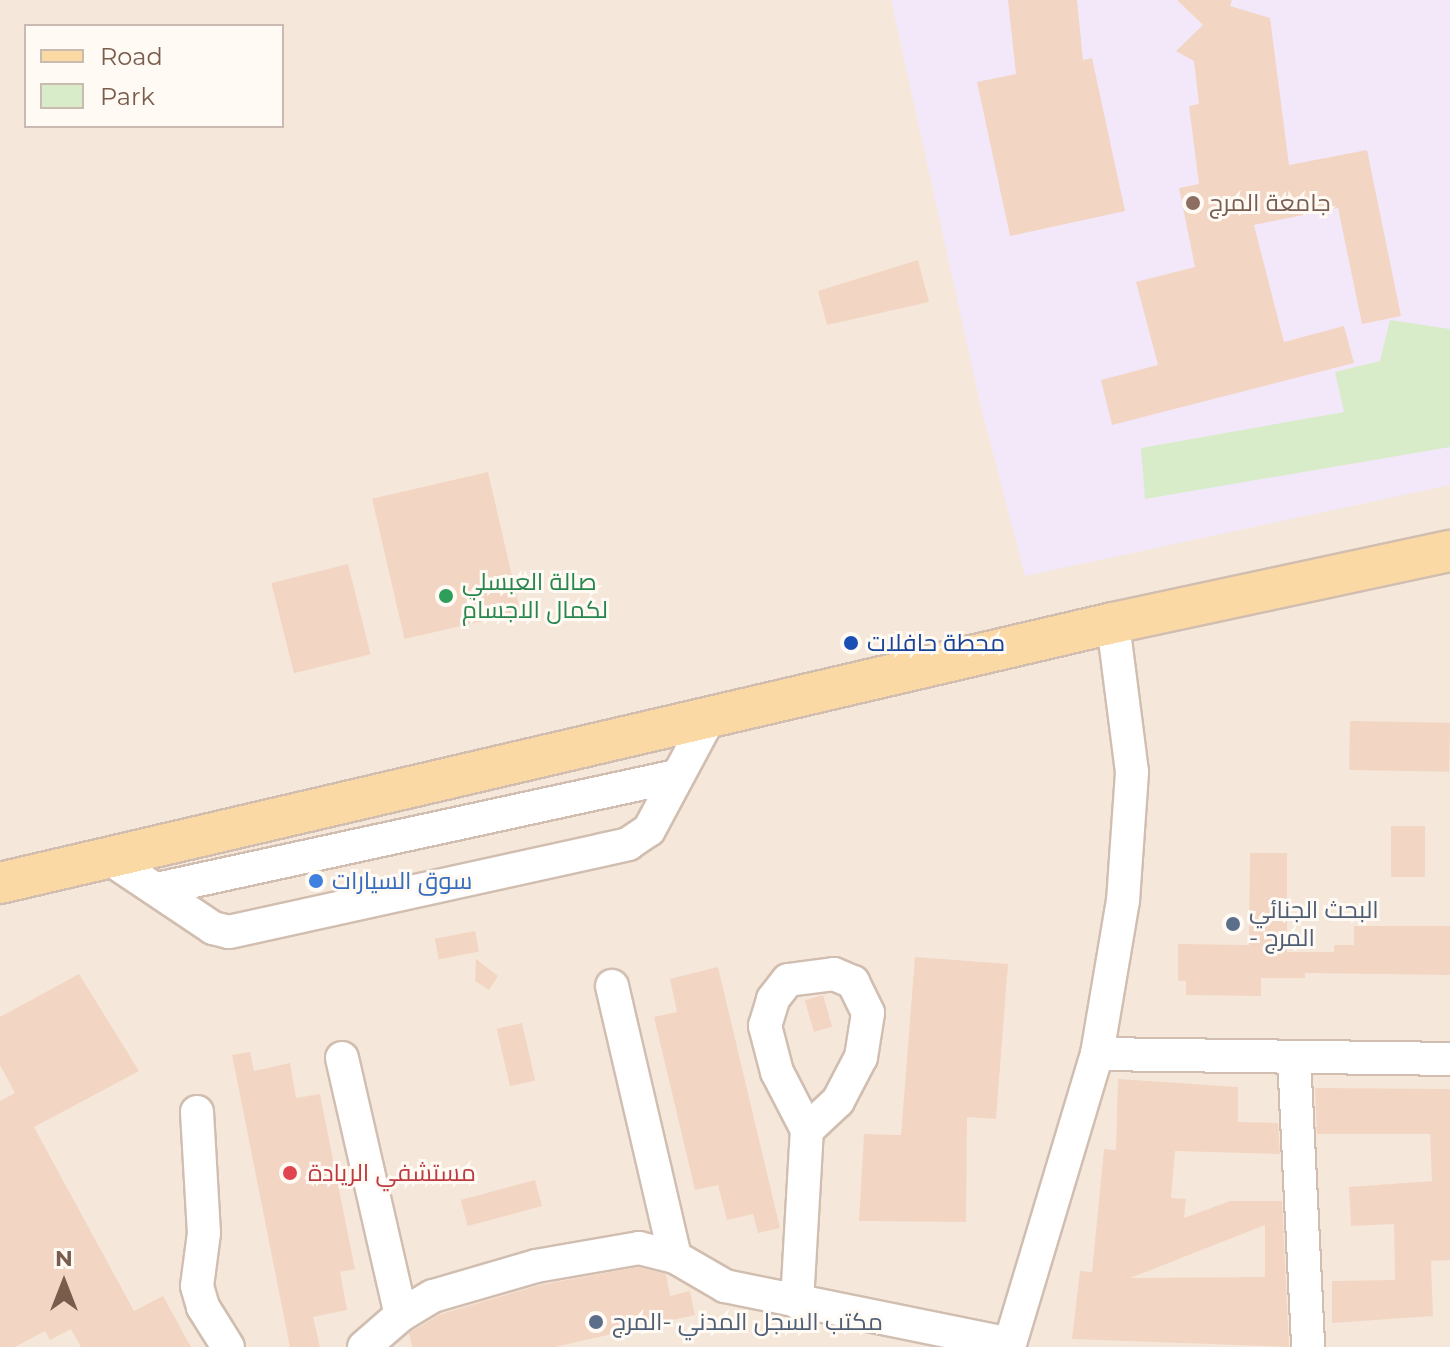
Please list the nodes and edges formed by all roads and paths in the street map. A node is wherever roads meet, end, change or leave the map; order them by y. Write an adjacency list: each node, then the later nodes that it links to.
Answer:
1 (1450, 551): 2 (main road)
2 (1113, 623): 3 (main road); 9 (street)
3 (709, 718): 4 (street); 5 (main road)
4 (676, 776): 7 (street); 7 (street)
5 (107, 857): 6 (main road); 7 (street)
6 (0, 883)
7 (157, 889)
8 (612, 986): 15 (street)
9 (1097, 1054): 10 (street); 18 (street)
10 (1294, 1057): 12 (street); 21 (street)
11 (342, 1058): 17 (street)
12 (1450, 1059)
13 (197, 1112): 19 (street)
14 (807, 1130): 14 (street); 16 (street)
15 (675, 1257): 16 (street); 17 (street)
16 (797, 1302): 18 (street)
17 (401, 1315): 20 (street)
18 (1009, 1345)
19 (228, 1347)
20 (364, 1347)
21 (1308, 1347)

